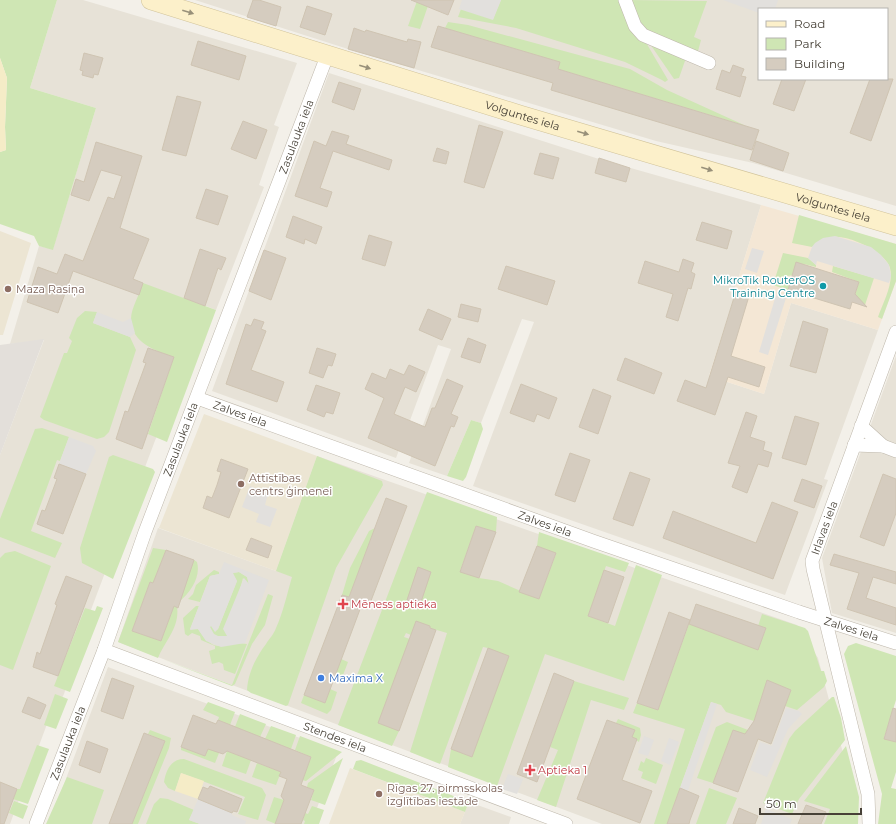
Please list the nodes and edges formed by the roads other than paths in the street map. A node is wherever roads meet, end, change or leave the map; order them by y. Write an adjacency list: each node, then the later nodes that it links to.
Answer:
1 (151, 0): 3 (street, Volguntes iela, one-way to 3)
2 (625, 0): 4 (street)
3 (327, 56): 5 (street, Volguntes iela, one-way to 5); 7 (street, Zasulauka iela)
4 (709, 63)
5 (896, 226)
6 (896, 332): 8 (street, Irlavas iela)
7 (197, 398): 12 (street, Zalves iela); 14 (street, Zasulauka iela)
8 (861, 426): 9 (street, Irlavas iela); 10 (street)
9 (854, 445): 10 (street); 12 (street, Irlavas iela)
10 (883, 446): 11 (street)
11 (896, 451)
12 (826, 621): 13 (street, Zalves iela); 17 (street, Irlavas iela)
13 (896, 643)
14 (104, 650): 15 (street, Zasulauka iela); 16 (street, Stendes iela)
15 (36, 824)
16 (566, 824)
17 (868, 824)

